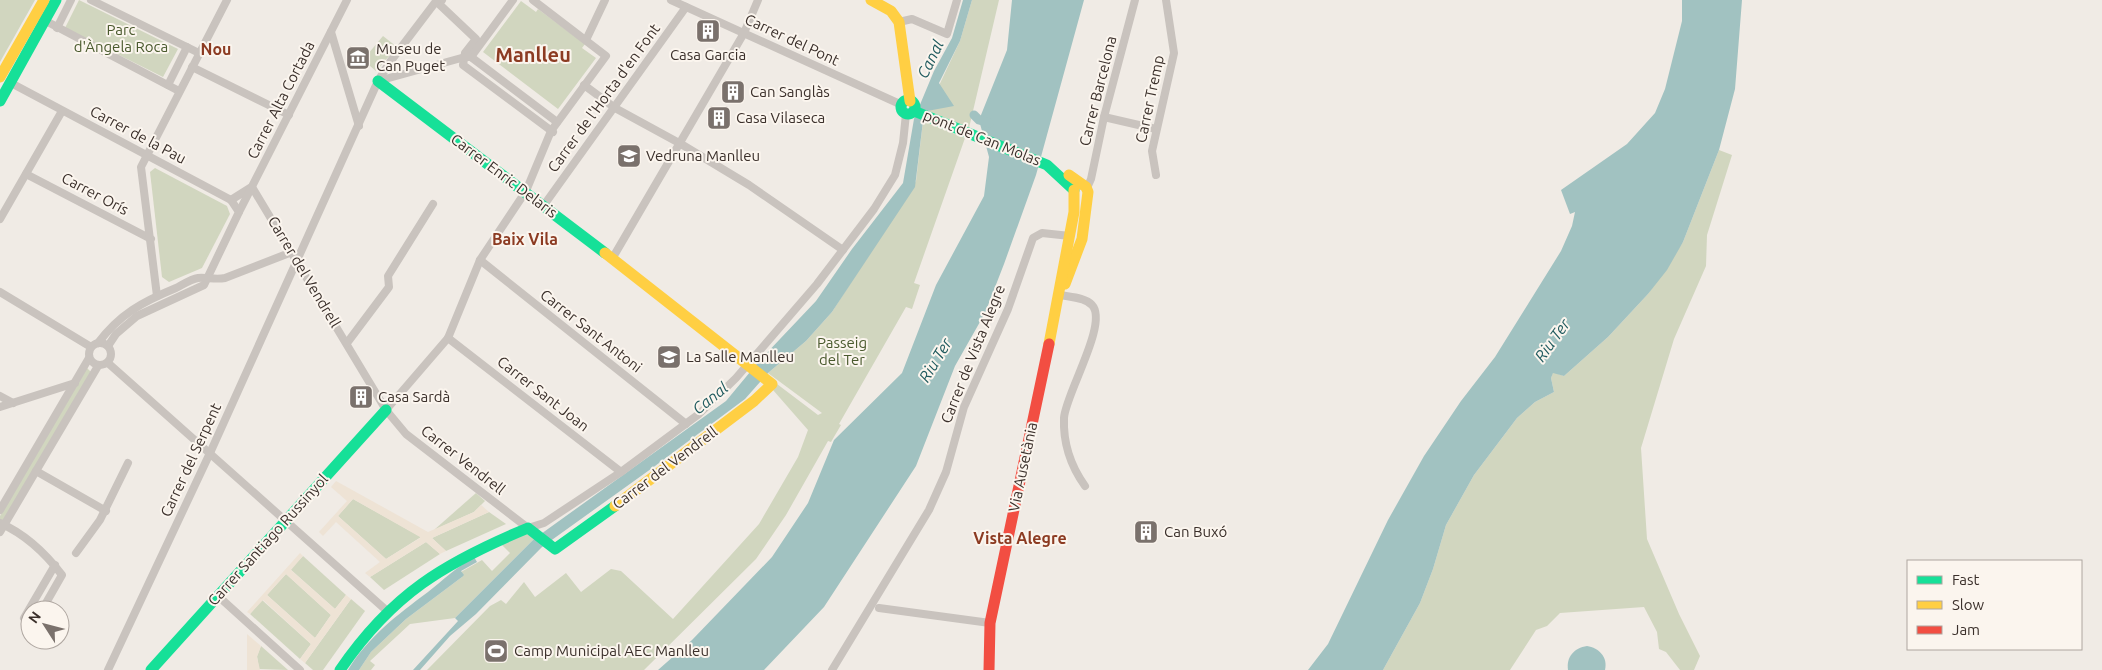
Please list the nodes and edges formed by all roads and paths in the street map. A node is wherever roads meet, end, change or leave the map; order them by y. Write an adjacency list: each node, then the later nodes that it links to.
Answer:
1 (44, 0): 20 (street)
2 (56, 0): 20 (street)
3 (71, 0): 22 (street)
4 (91, 0): 27 (street)
5 (348, 0): 23 (street, Carrer Alta Cortada)
6 (437, 0): 32 (street, Carrer del Serpent)
7 (443, 0): 26 (street); 29 (street)
8 (513, 0): 26 (street)
9 (533, 0): 25 (street)
10 (539, 0): 25 (street)
11 (605, 0): 25 (street)
12 (671, 0): 19 (street, Carrer del Pont)
13 (758, 0): 24 (street)
14 (871, 0): 21 (street)
15 (957, 0): 21 (street)
16 (1135, 0): 41 (street, Carrer Barcelona)
17 (1166, 0): 44 (street, Carrer Tremp)
18 (224, 1): 28 (street)
19 (686, 7): 24 (street, Carrer del Pont); 37 (street, Carrer de l'Horta d'en Font)
20 (40, 18): 22 (street); 31 (street)
21 (900, 22): 38 (street)
22 (58, 28): 33 (street)
23 (331, 32): 40 (street, Carrer Alta Cortada); 43 (street)
24 (744, 33): 38 (street, Carrer del Pont); 46 (street)
25 (587, 39): 34 (street)
26 (483, 41): 29 (street)
27 (187, 47): 28 (street); 33 (street)
28 (199, 53): 30 (street)
29 (468, 57): 32 (street); 42 (street); 45 (street)
30 (192, 67): 35 (street); 40 (street)
31 (5, 80): 36 (street); 39 (street, Carrer de la Pau)
32 (378, 81): 43 (street, Carrer del Serpent); 51 (street, Carrer Enric Delaris)
33 (168, 85): 35 (street)
34 (585, 87): 37 (street); 42 (street); 45 (street)
35 (179, 90): 47 (street)
36 (0, 101)
37 (615, 108): 46 (street); 55 (street, Carrer de l'Horta d'en Font)
38 (910, 108): 52 (street, pont de Can Molas); 60 (street)
39 (62, 111): 47 (street, Carrer de la Pau); 48 (street)
40 (289, 115): 50 (street, Carrer Alta Cortada)
41 (1104, 117): 44 (street); 52 (street, Carrer Barcelona)
42 (557, 122): 45 (street)
43 (359, 126): 64 (street, Carrer del Serpent)
44 (1156, 129): 49 (street, Carrer Tremp)
45 (551, 131): 51 (street)
46 (681, 144): 60 (street); 62 (street)
47 (147, 154): 53 (street, Carrer de la Pau); 59 (street)
48 (26, 174): 57 (street); 59 (street, Carrer Orís)
49 (1156, 175)
50 (252, 187): 53 (street); 56 (street, Carrer Alta Cortada); 61 (street, Carrer del Vendrell)
51 (526, 191): 55 (street, Carrer Enric Delaris); 63 (street)
52 (1080, 191): 58 (street, Via Ausetània); 67 (street, Via Ausetània)
53 (231, 200): 56 (street)
54 (433, 204): 70 (street)
55 (544, 205): 62 (street, Carrer Enric Delaris)
56 (239, 212): 65 (street, Carrer Alta Cortada)
57 (0, 219)
58 (1070, 236): 67 (street, Via Ausetània); 105 (street, Carrer de Vista Alegre)
59 (151, 239): 68 (street)
60 (843, 250): 76 (street)
61 (292, 252): 64 (street, Carrer del Vendrell); 65 (street)
62 (612, 259): 76 (street, Carrer Enric Delaris)
63 (480, 260): 69 (street); 82 (street, Carrer Sant Antoni)
64 (298, 261): 70 (street, Carrer del Vendrell); 83 (street, Carrer del Serpent)
65 (206, 280): 68 (street); 72 (street)
66 (0, 292): 71 (street)
67 (1060, 294): 87 (street); 100 (street, Via Ausetània)
68 (157, 296): 71 (street)
69 (448, 338): 81 (street); 86 (street, Carrer Sant Joan)
70 (347, 343): 81 (street, Carrer del Vendrell)
71 (95, 345): 72 (street); 73 (street)
72 (108, 346): 74 (street)
73 (90, 358): 75 (street); 77 (street)
74 (108, 363): 75 (street); 83 (street)
75 (98, 366): 85 (street)
76 (751, 366): 82 (street); 92 (street, Carrer del Vendrell)
77 (75, 383): 79 (street); 88 (street)
78 (0, 396): 79 (street)
79 (13, 403): 80 (street)
80 (0, 408)
81 (386, 410): 90 (street, Carrer Santiago Russinyol); 92 (street, Carrer Vendrell)
82 (686, 424): 86 (street)
83 (210, 453): 90 (street); 101 (street, Carrer del Serpent)
84 (128, 463): 89 (street)
85 (36, 471): 89 (street); 91 (street)
86 (621, 472): 92 (street)
87 (1085, 486)
88 (0, 510)
89 (106, 511): 93 (street)
90 (285, 521): 95 (street, Carrer Santiago Russinyol); 99 (street)
91 (1, 527): 94 (street)
92 (528, 528): 99 (street)
93 (76, 553)
94 (55, 565): 96 (street); 97 (street)
95 (218, 596): 102 (street, Carrer Santiago Russinyol); 103 (street)
96 (35, 600)
97 (48, 600)
98 (879, 608): 100 (street)
99 (386, 610): 104 (street)
100 (990, 624): 106 (street, Via Ausetània)
101 (108, 670)
102 (151, 670)
103 (300, 670)
104 (340, 670)
105 (832, 670)
106 (988, 670)

